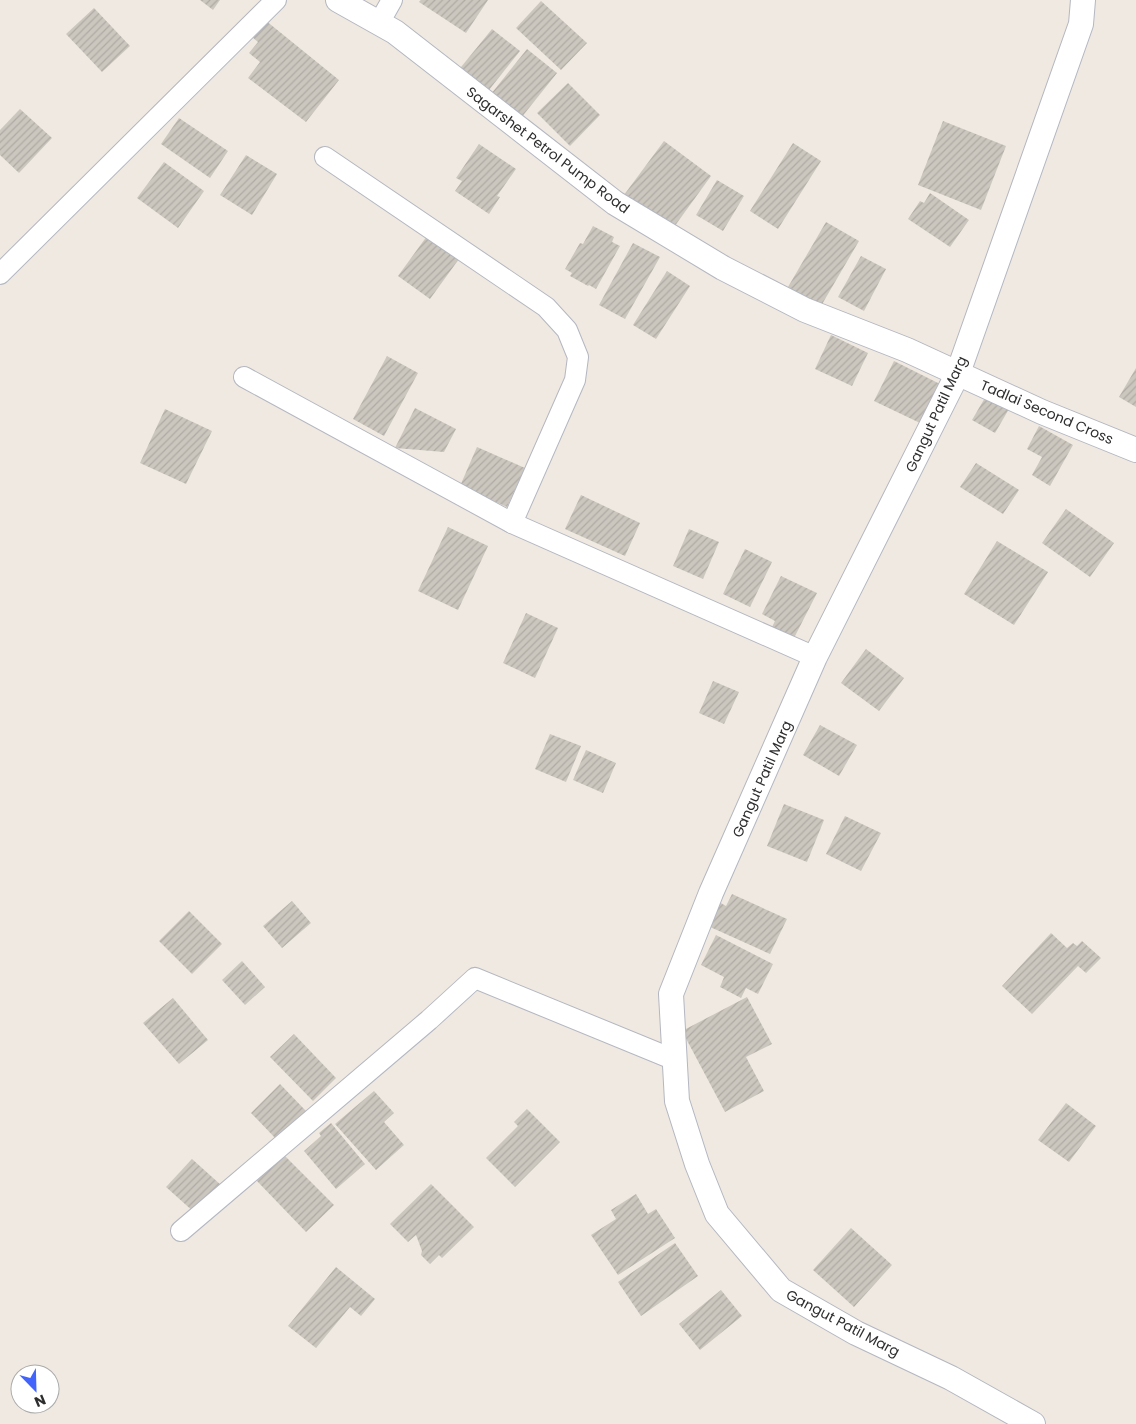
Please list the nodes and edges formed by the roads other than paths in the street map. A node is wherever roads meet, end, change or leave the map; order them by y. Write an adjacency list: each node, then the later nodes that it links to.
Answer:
1 (276, 0): 7 (street)
2 (338, 0): 5 (street, Sagarshet Petrol Pump Road)
3 (392, 0): 5 (street)
4 (1083, 0): 8 (street, Gangut Patil Marg)
5 (378, 23): 8 (street, Sagarshet Petrol Pump Road)
6 (325, 157): 11 (street)
7 (0, 274)
8 (958, 373): 10 (street, Tadlai Second Cross); 12 (street, Gangut Patil Marg)
9 (244, 377): 11 (street)
10 (1136, 450)
11 (512, 523): 12 (street)
12 (815, 657): 13 (street, Gangut Patil Marg)
13 (675, 1060): 14 (street); 15 (street, Gangut Patil Marg)
14 (180, 1231)
15 (1033, 1424)

